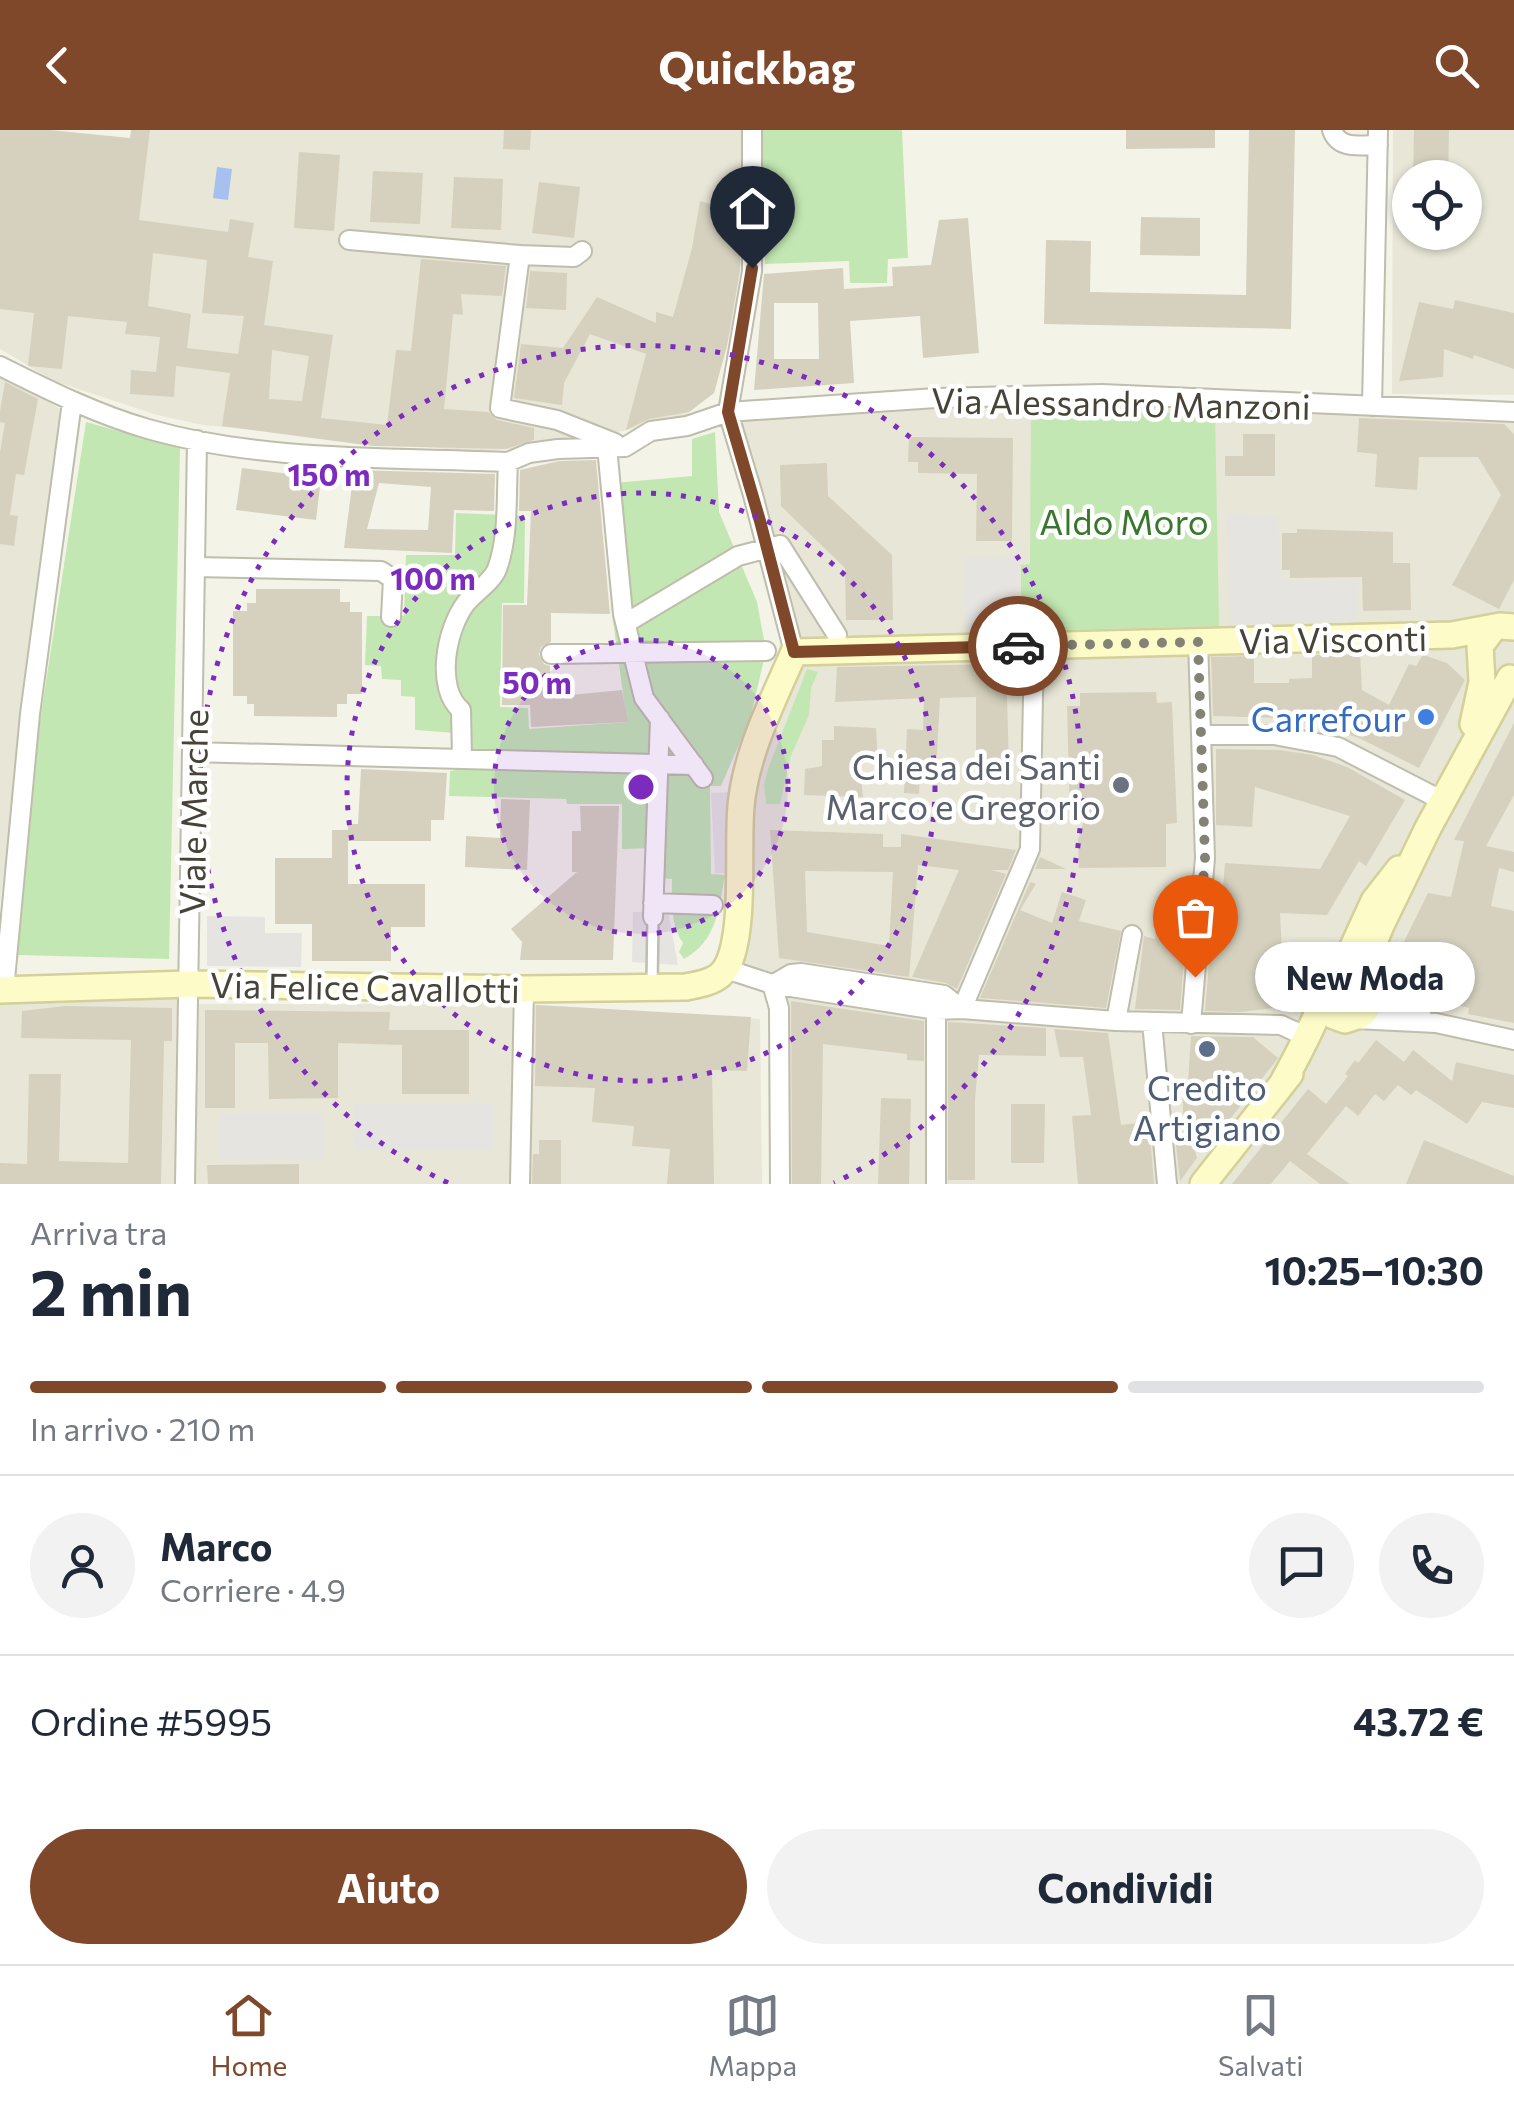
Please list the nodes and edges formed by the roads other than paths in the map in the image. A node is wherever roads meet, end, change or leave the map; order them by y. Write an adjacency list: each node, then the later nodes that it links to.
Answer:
1 (752, 130): 10 (street)
2 (1332, 130): 3 (street)
3 (1378, 138): 9 (street)
4 (349, 240): 6 (street)
5 (582, 251): 6 (street)
6 (520, 255): 13 (street)
7 (0, 366): 8 (street)
8 (72, 402): 12 (street); 46 (street)
9 (1372, 406): 10 (street, Via Alessandro Manzoni); 11 (street, Via Alessandro Manzoni)
10 (728, 412): 13 (street, Via Alessandro Manzoni); 15 (street)
11 (1514, 412)
12 (197, 440): 14 (street); 16 (street, Viale Marche)
13 (616, 447): 14 (street, Via Alessandro Manzoni); 18 (street)
14 (508, 462): 33 (street)
15 (768, 547): 18 (street); 20 (street); 26 (street)
16 (196, 566): 17 (street); 32 (street, Viale Marche)
17 (392, 616)
18 (626, 624): 25 (street)
19 (1508, 628): 21 (street, Via Visconti); 28 (street)
20 (837, 635)
21 (1452, 636): 22 (street, Via Visconti); 28 (street, Via Visconti)
22 (1198, 642): 23 (street, Via Visconti); 31 (street)
23 (1034, 646): 26 (street, Via Visconti); 48 (street)
24 (766, 650): 25 (street)
25 (633, 652): 27 (street); 30 (street)
26 (794, 652): 40 (street)
27 (551, 654)
28 (1483, 666): 29 (street); 34 (street)
29 (1512, 677): 34 (street)
30 (660, 720): 35 (street); 35 (street)
31 (1201, 736): 36 (street); 50 (street)
32 (192, 752): 33 (street); 42 (street, Viale Marche)
33 (458, 757): 35 (street)
34 (1465, 758): 36 (street)
35 (658, 764): 38 (street)
36 (1443, 801): 41 (street)
37 (713, 904): 38 (street)
38 (653, 910): 44 (lane)
39 (1132, 935): 52 (street)
40 (726, 969): 43 (street); 44 (street, Via Felice Cavallotti)
41 (1359, 982): 47 (street); 51 (street); 54 (street)
42 (189, 984): 45 (street, Via Felice Cavallotti); 46 (street, Via Felice Cavallotti); 58 (street, Viale Marche)
43 (773, 984): 48 (street); 49 (street); 60 (street)
44 (652, 987): 45 (street, Via Felice Cavallotti)
45 (524, 989): 59 (street)
46 (2, 990)
47 (1323, 997): 51 (street); 55 (street)
48 (962, 1009): 49 (street); 52 (street)
49 (936, 1010): 61 (street)
50 (1191, 1020): 53 (street); 55 (street)
51 (1350, 1020): 54 (street); 57 (street)
52 (1116, 1021): 53 (street)
53 (1152, 1022): 62 (street)
54 (1436, 1023): 56 (street)
55 (1307, 1037): 57 (street)
56 (1514, 1040)
57 (1282, 1084): 63 (street)
58 (185, 1184)
59 (520, 1184)
60 (780, 1184)
61 (936, 1184)
62 (1168, 1184)
63 (1203, 1184)

